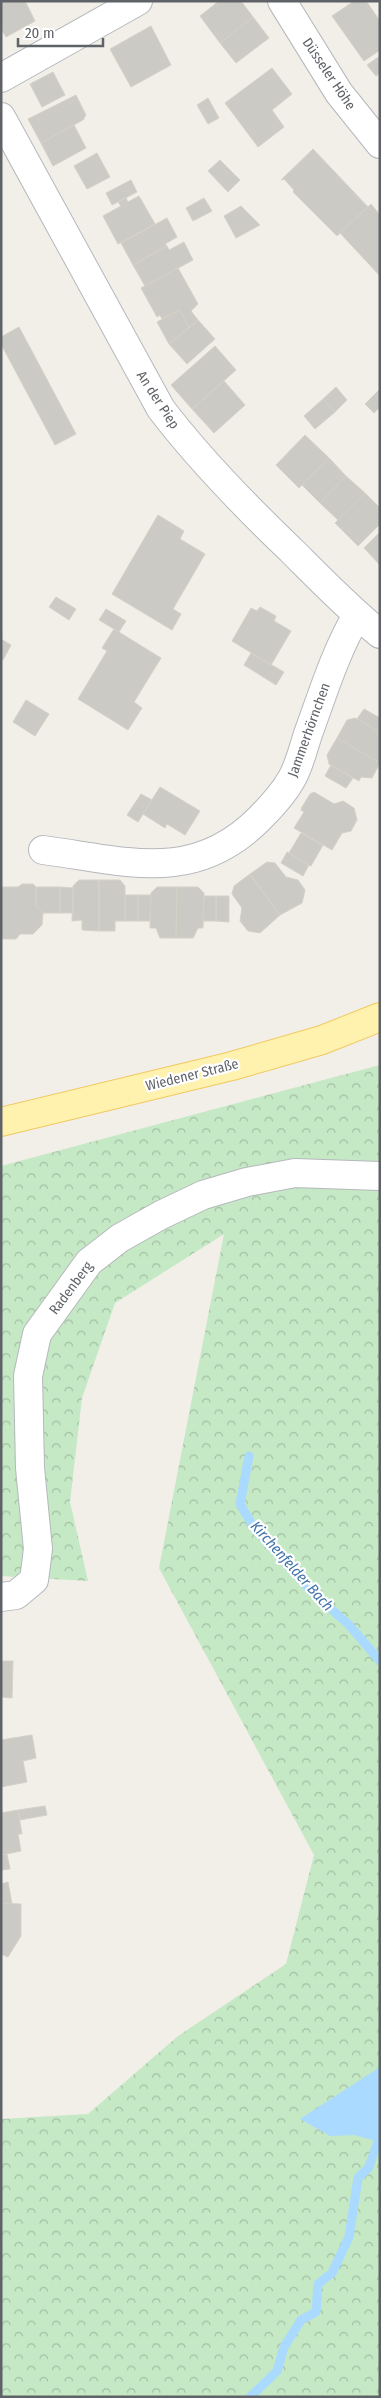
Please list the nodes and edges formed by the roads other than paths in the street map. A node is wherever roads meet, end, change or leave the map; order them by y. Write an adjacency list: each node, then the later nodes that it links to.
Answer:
1 (138, 1): 3 (street)
2 (282, 1): 5 (street, Düsseler Höhe)
3 (1, 78)
4 (1, 117): 6 (street, An der Piep)
5 (380, 144)
6 (357, 615): 7 (street, An der Piep); 8 (street, Jammerhörnchen)
7 (380, 634)
8 (43, 850)
9 (380, 1017): 10 (main road, Wiedener Straße)
10 (1, 1122)
11 (380, 1176): 12 (street, Radenberg)
12 (1, 1597)

